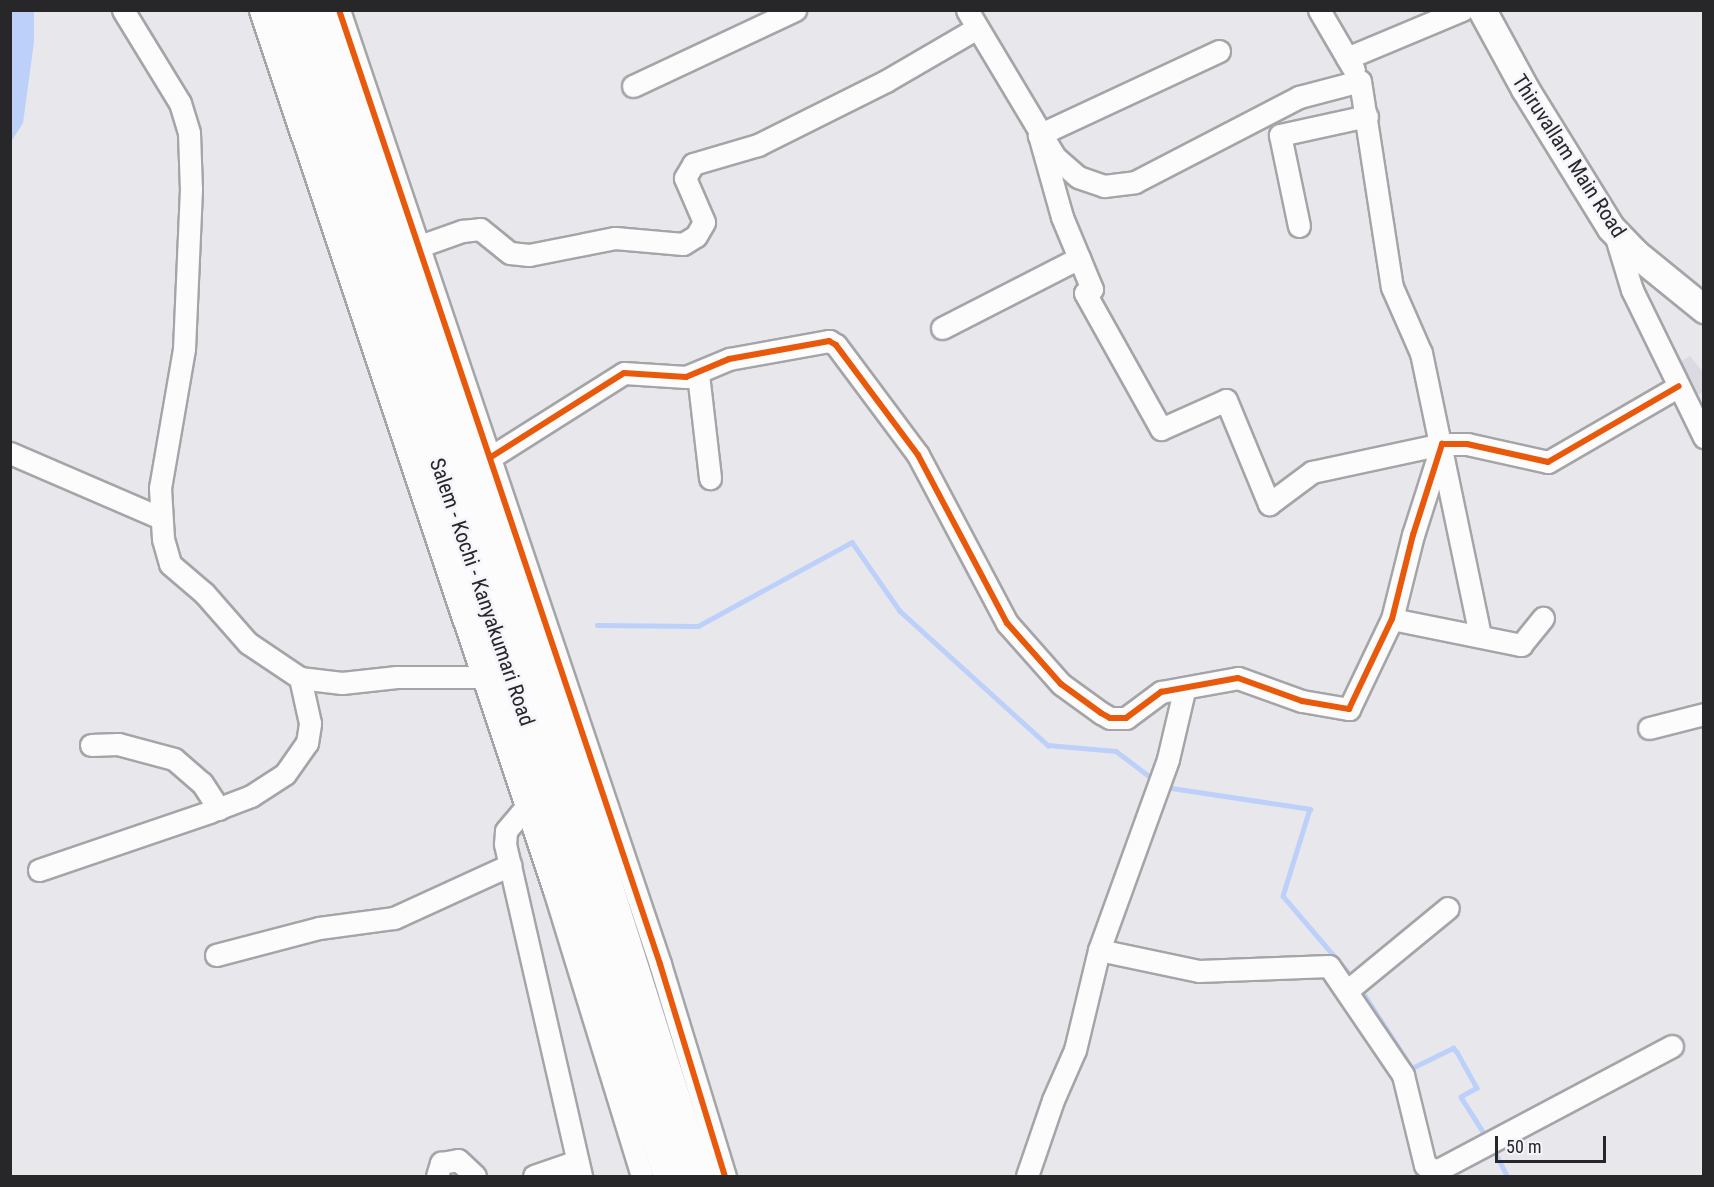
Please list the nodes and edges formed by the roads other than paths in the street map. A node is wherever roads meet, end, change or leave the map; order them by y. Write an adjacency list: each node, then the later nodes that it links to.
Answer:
1 (123, 10): 30 (street)
2 (260, 10): 34 (street)
3 (285, 10): 55 (highway, Salem - Kochi - Kanyakumari Road)
4 (314, 10): 56 (highway, Salem - Kochi - Kanyakumari Road)
5 (339, 10): 19 (street)
6 (795, 10): 14 (street)
7 (1319, 10): 12 (street)
8 (1462, 10): 12 (street)
9 (1482, 10): 18 (main road, Thiruvallam Main Road)
10 (972, 19): 16 (street); 19 (street)
11 (1219, 51): 16 (street)
12 (1347, 58): 13 (street)
13 (1360, 81): 15 (street); 16 (street)
14 (633, 86)
15 (1367, 117): 17 (street); 26 (street)
16 (1039, 135): 20 (street)
17 (1299, 226)
18 (1615, 234): 21 (main road, Thiruvallam Main Road); 24 (street)
19 (420, 246): 28 (street)
20 (1079, 258): 22 (street); 26 (street)
21 (1704, 309)
22 (942, 328)
23 (698, 374): 28 (street); 29 (street); 36 (street)
24 (1679, 386): 25 (street); 26 (street)
25 (1704, 437)
26 (1442, 444): 32 (street); 33 (street)
27 (10, 453): 30 (street)
28 (491, 457): 57 (street)
29 (710, 478)
30 (161, 518): 35 (street)
31 (1543, 618): 33 (street)
32 (1392, 620): 33 (street); 36 (street)
33 (1480, 636)
34 (482, 677): 35 (street); 40 (street)
35 (300, 678): 41 (street)
36 (1184, 691): 45 (street)
37 (1704, 714): 38 (street)
38 (1650, 728)
39 (91, 745): 41 (street)
40 (526, 807): 42 (street); 54 (street)
41 (219, 808): 43 (street)
42 (510, 866): 46 (street); 49 (street)
43 (39, 870)
44 (1449, 908): 47 (street)
45 (1099, 950): 47 (street); 58 (street)
46 (216, 955)
47 (1348, 990): 50 (street)
48 (1672, 1046): 50 (street)
49 (579, 1169): 53 (street)
50 (1433, 1173)
51 (437, 1176): 52 (street)
52 (475, 1176)
53 (534, 1176)
54 (642, 1176)
55 (670, 1176)
56 (698, 1176)
57 (725, 1176)
58 (1027, 1176)

